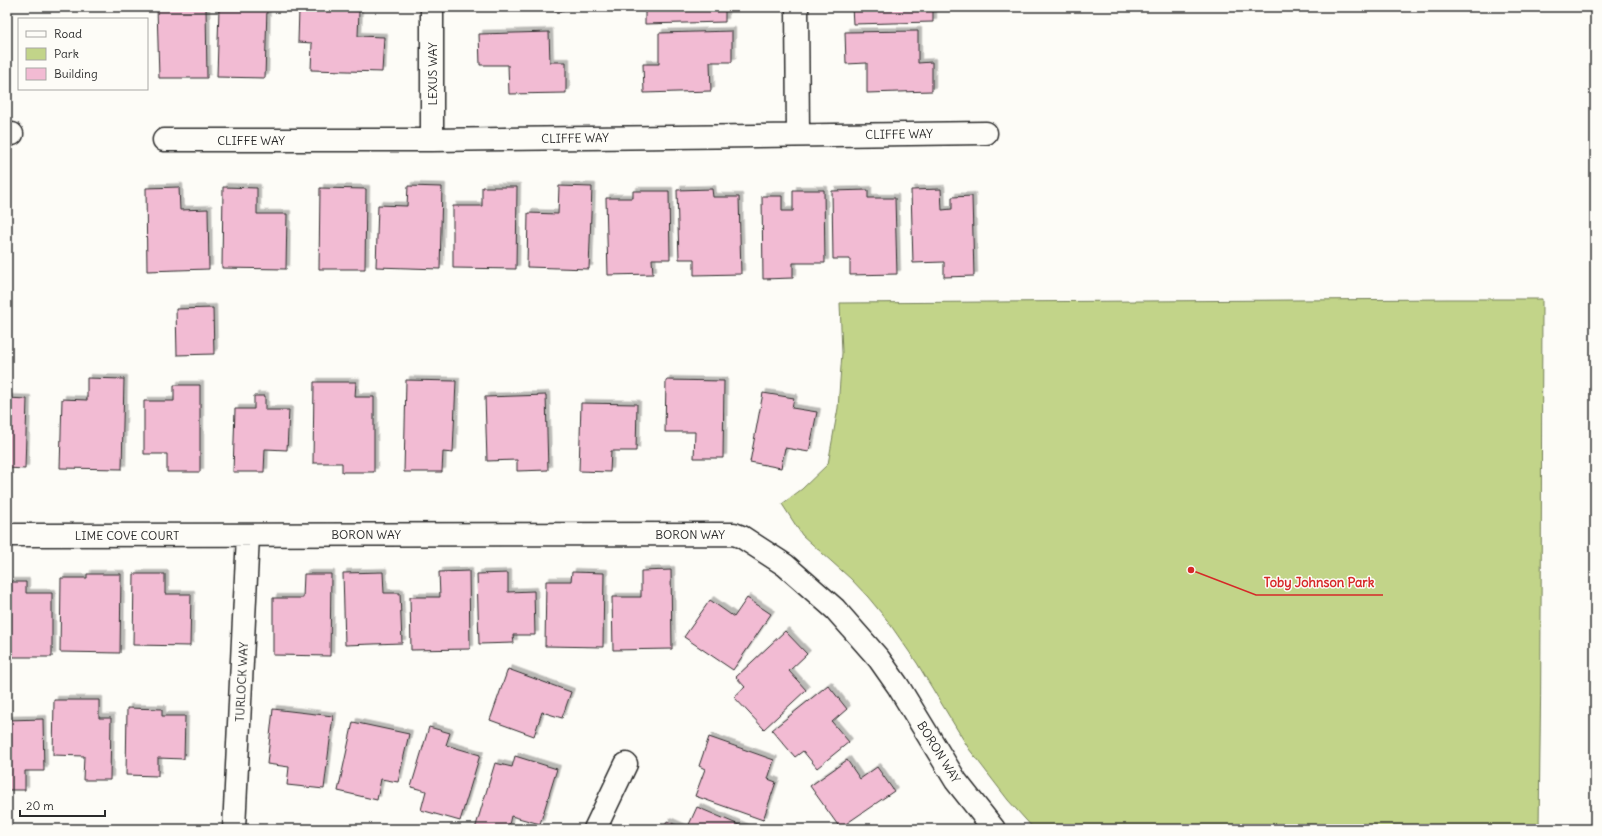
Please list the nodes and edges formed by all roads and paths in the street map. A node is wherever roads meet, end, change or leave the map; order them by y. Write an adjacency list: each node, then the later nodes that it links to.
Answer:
1 (432, 7): 6 (street, LEXUS WAY)
2 (797, 7): 4 (street)
3 (986, 133): 4 (street, CLIFFE WAY)
4 (798, 135): 6 (street, CLIFFE WAY)
5 (164, 140): 6 (street, CLIFFE WAY)
6 (432, 140)
7 (248, 534): 8 (street, LIME COVE COURT); 10 (street, TURLOCK WAY); 12 (street, BORON WAY)
8 (7, 535)
9 (626, 764): 11 (street)
10 (234, 829)
11 (595, 829)
12 (994, 829)

